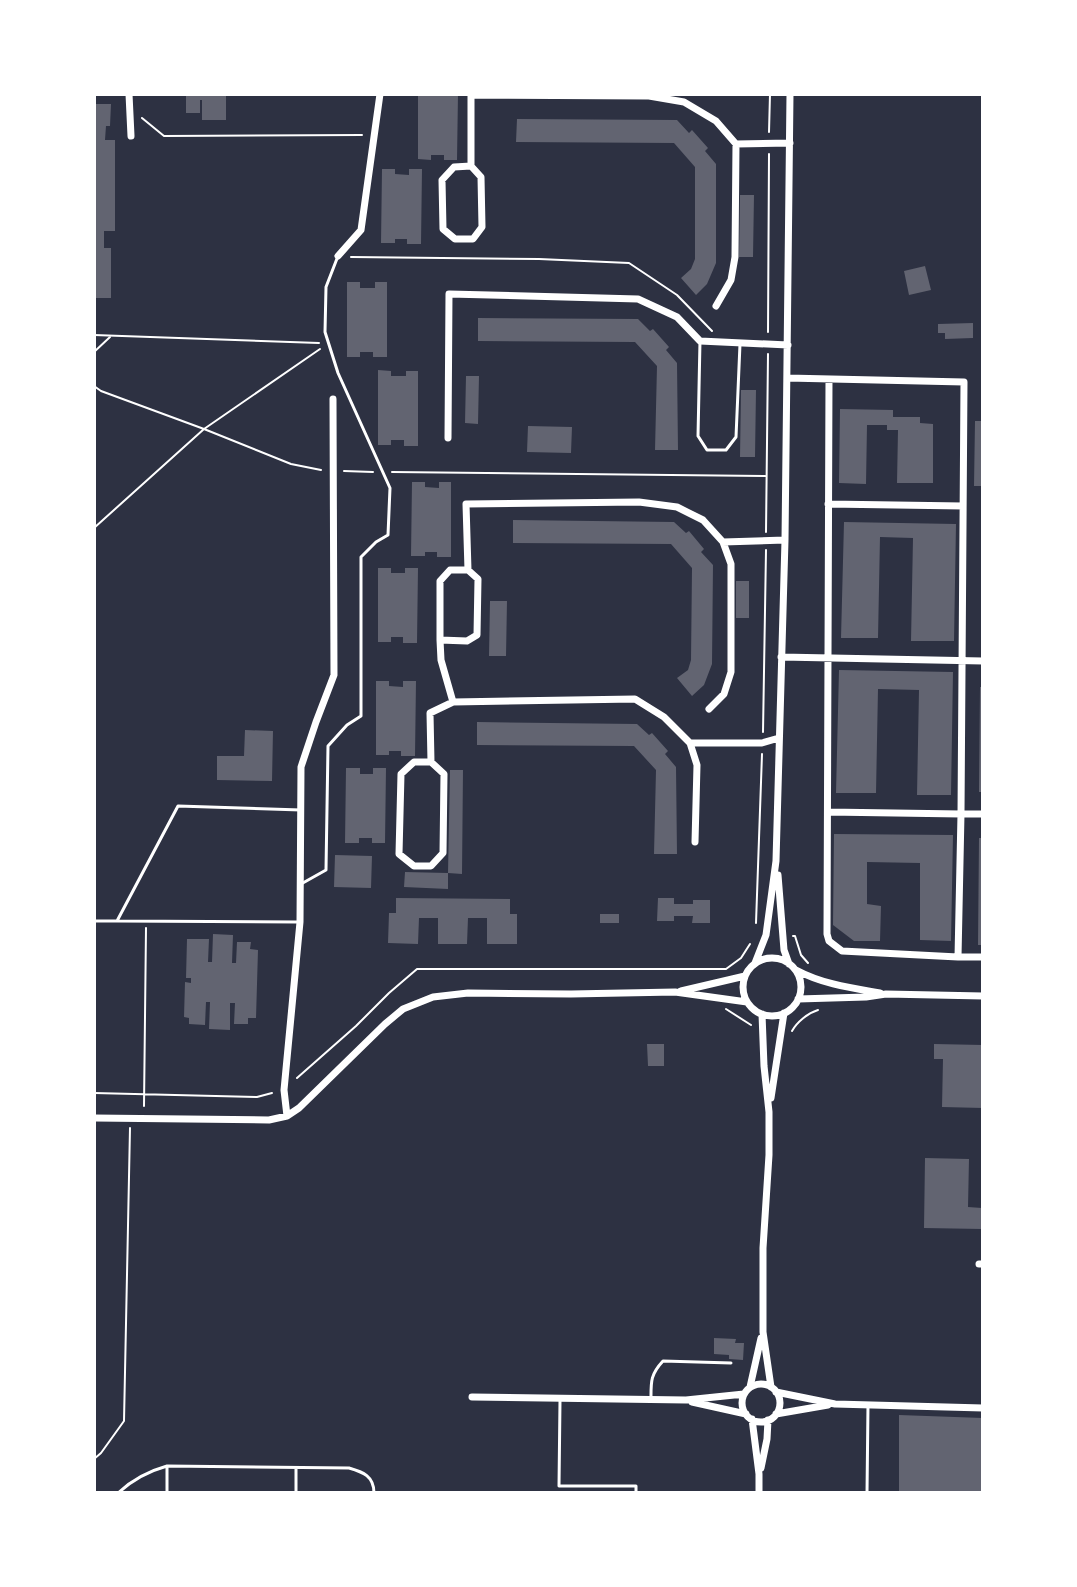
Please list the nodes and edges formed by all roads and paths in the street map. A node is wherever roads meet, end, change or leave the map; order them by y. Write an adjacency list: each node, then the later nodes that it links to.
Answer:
1 (129, 94): 5 (street)
2 (380, 94): 6 (street)
3 (770, 94): 8 (path)
4 (790, 94): 9 (street)
5 (129, 108): 6 (path); 7 (street)
6 (375, 135): 12 (street)
7 (131, 136)
8 (769, 143): 9 (street); 10 (street); 20 (path)
9 (790, 143): 21 (street)
10 (736, 144): 11 (street); 13 (street)
11 (471, 166): 11 (street)
12 (338, 256): 14 (path); 18 (lane)
13 (716, 306)
14 (712, 331)
15 (94, 335): 16 (path)
16 (111, 336): 18 (path); 22 (path)
17 (700, 341): 19 (street); 19 (lane); 28 (street)
18 (328, 344): 27 (path); 30 (lane)
19 (740, 344): 20 (street)
20 (768, 345): 21 (street); 31 (path)
21 (788, 345): 23 (street)
22 (94, 352)
23 (787, 378): 24 (street); 36 (street)
24 (829, 379): 32 (street); 33 (street)
25 (94, 386): 27 (path)
26 (333, 399): 29 (street)
27 (204, 429): 29 (path); 34 (path)
28 (448, 438)
29 (334, 471): 30 (path); 50 (street)
30 (382, 472): 31 (path); 56 (lane)
31 (766, 476): 35 (path)
32 (828, 504): 33 (street); 41 (street)
33 (963, 506): 42 (street)
34 (94, 528)
35 (766, 540): 36 (street); 37 (street); 48 (path)
36 (785, 540): 40 (street)
37 (723, 542): 38 (street); 45 (street)
38 (468, 570): 39 (street); 39 (street)
39 (440, 640): 44 (street)
40 (781, 657): 41 (street); 46 (street)
41 (828, 658): 42 (street); 51 (street)
42 (962, 660): 43 (street); 52 (street)
43 (983, 661)
44 (453, 702): 47 (street); 49 (street)
45 (709, 709)
46 (779, 738): 48 (street); 55 (street)
47 (690, 743): 48 (street); 54 (street)
48 (762, 743): 61 (path)
49 (431, 762): 49 (street)
50 (301, 810): 56 (street); 58 (lane)
51 (828, 812): 52 (street); 64 (street)
52 (961, 814): 53 (street); 64 (street)
53 (983, 814)
54 (695, 842)
55 (776, 861): 62 (street); 63 (street)
56 (300, 884): 60 (street)
57 (94, 921): 58 (lane)
58 (117, 921): 59 (lane)
59 (146, 922): 60 (lane); 79 (path)
60 (300, 922): 77 (street)
61 (755, 935): 62 (path); 77 (path)
62 (766, 935): 67 (street)
63 (783, 935): 66 (path); 68 (street)
64 (958, 957): 65 (street)
65 (983, 957)
66 (807, 962)
67 (755, 963): 68 (street); 69 (street)
68 (792, 967): 71 (street); 73 (street)
69 (745, 976): 70 (street); 74 (street)
70 (675, 992): 74 (street); 81 (street)
71 (886, 994): 72 (street); 73 (street)
72 (983, 996)
73 (798, 999): 75 (street)
74 (747, 1002): 76 (street)
75 (784, 1013): 76 (street); 80 (street)
76 (762, 1014): 80 (street)
77 (284, 1090): 79 (path); 81 (street)
78 (94, 1093): 79 (path)
79 (145, 1095): 84 (path)
80 (769, 1112): 85 (street)
81 (287, 1116): 84 (street)
82 (94, 1118): 83 (street)
83 (130, 1119): 84 (street); 98 (path)
84 (142, 1119)
85 (763, 1332): 87 (street); 88 (street)
86 (731, 1363): 91 (lane)
87 (774, 1390): 88 (street); 93 (street); 97 (street)
88 (747, 1391): 92 (street); 96 (street)
89 (472, 1397): 90 (street)
90 (560, 1399): 91 (street); 106 (lane)
91 (651, 1400): 92 (street)
92 (686, 1400): 96 (street)
93 (835, 1404): 94 (street); 97 (street)
94 (868, 1405): 95 (street); 108 (lane)
95 (983, 1408)
96 (749, 1416): 97 (street); 101 (street)
97 (772, 1417): 101 (street)
98 (94, 1459)
99 (167, 1466): 100 (lane); 102 (lane); 103 (lane)
100 (296, 1468): 104 (lane); 105 (lane)
101 (759, 1474): 107 (street)
102 (118, 1493)
103 (167, 1493)
104 (296, 1493)
105 (374, 1493)
106 (636, 1493)
107 (759, 1493)
108 (867, 1493)

